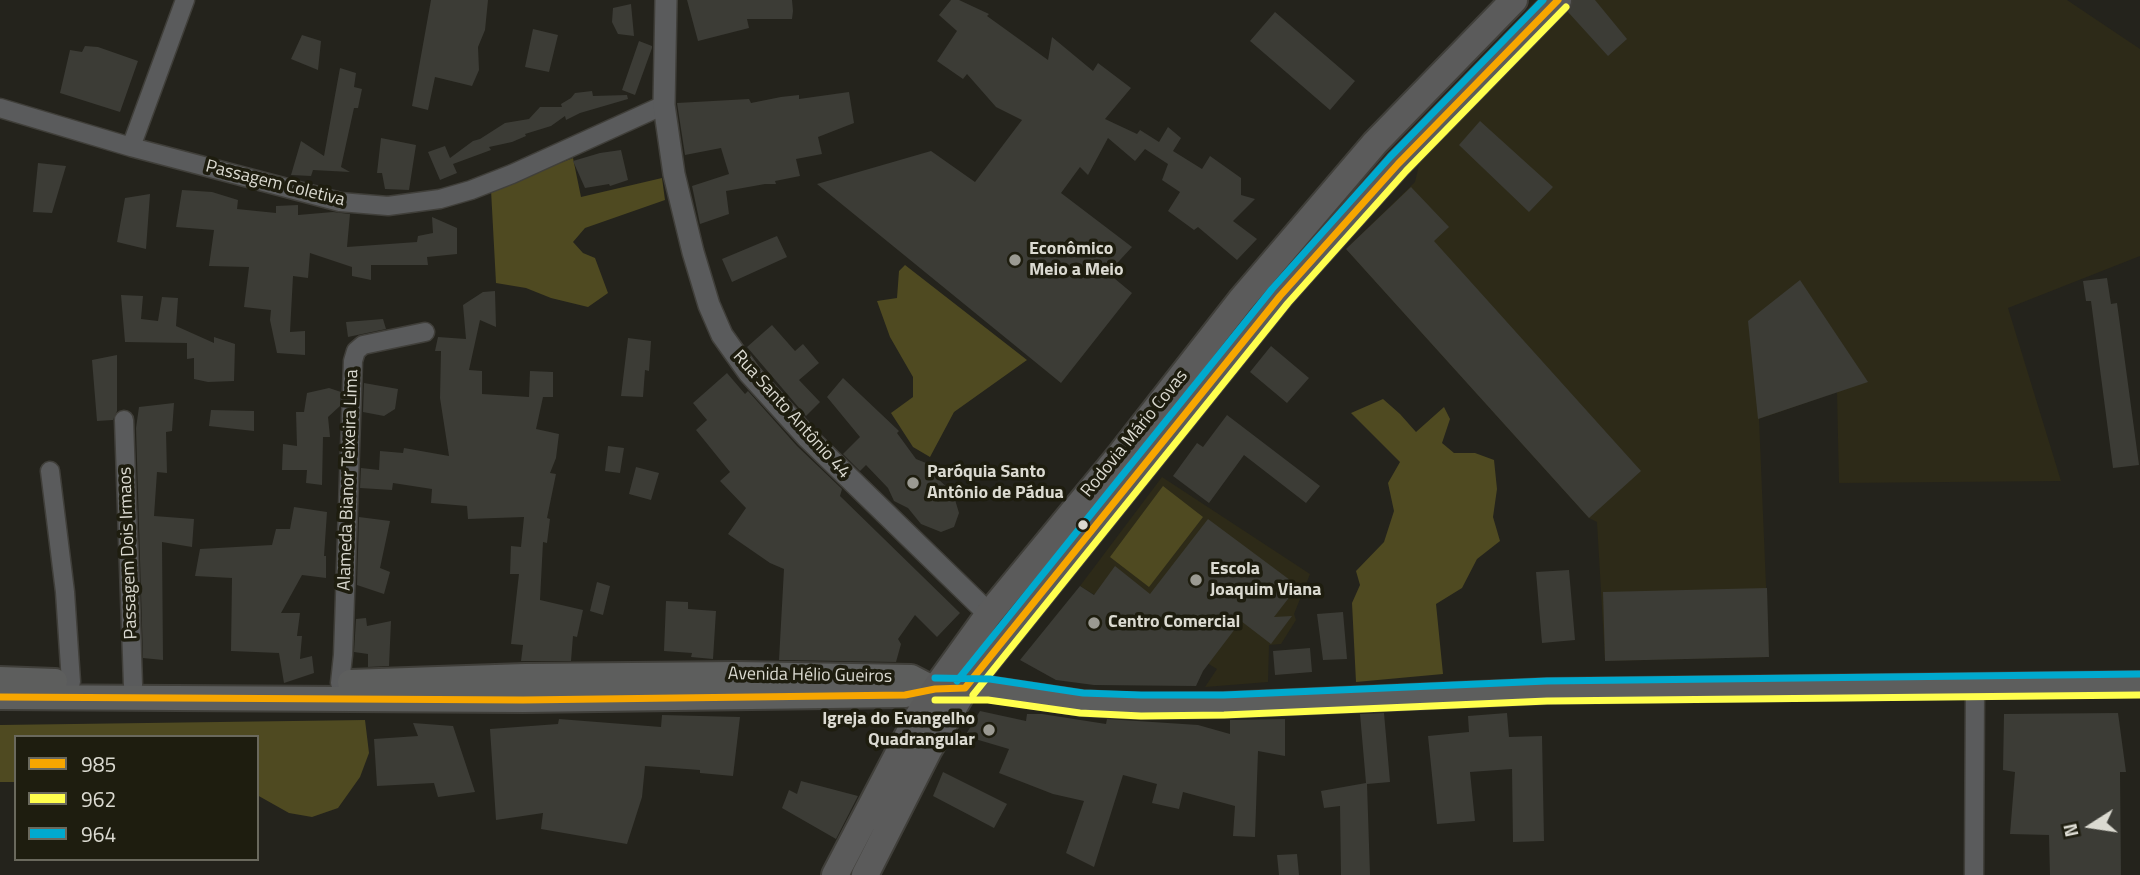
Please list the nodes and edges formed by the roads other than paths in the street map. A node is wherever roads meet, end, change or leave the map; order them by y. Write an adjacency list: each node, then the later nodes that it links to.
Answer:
1 (185, 0): 7 (street)
2 (666, 0): 5 (street, Rua Santo Antônio 44)
3 (1514, 0): 11 (main road, Rodovia Mário Covas)
4 (1558, 0): 18 (main road, Rodovia Mário Covas)
5 (664, 105): 7 (street, Passagem Coletiva); 11 (street, Rua Santo Antônio 44)
6 (0, 108): 7 (street, Passagem Coletiva)
7 (131, 147)
8 (425, 332): 14 (street, Alameda Bianor Teixeira Lima)
9 (124, 420): 16 (street, Passagem Dois Irmaos)
10 (50, 471): 13 (street)
11 (989, 614): 19 (main road, Rodovia Mário Covas)
12 (0, 679): 13 (main road, Avenida Hélio Gueiros)
13 (71, 682): 16 (main road, Avenida Hélio Gueiros)
14 (340, 683): 16 (main road, Avenida Hélio Gueiros); 19 (main road, Avenida Hélio Gueiros)
15 (2140, 684): 17 (main road)
16 (133, 685)
17 (1975, 687): 18 (main road); 23 (street)
18 (965, 688): 19 (main road); 22 (main road, Rodovia Mário Covas)
19 (935, 689): 20 (main road, Avenida Hélio Gueiros); 21 (main road, Rodovia Mário Covas)
20 (0, 697)
21 (835, 875)
22 (865, 875)
23 (1974, 875)

